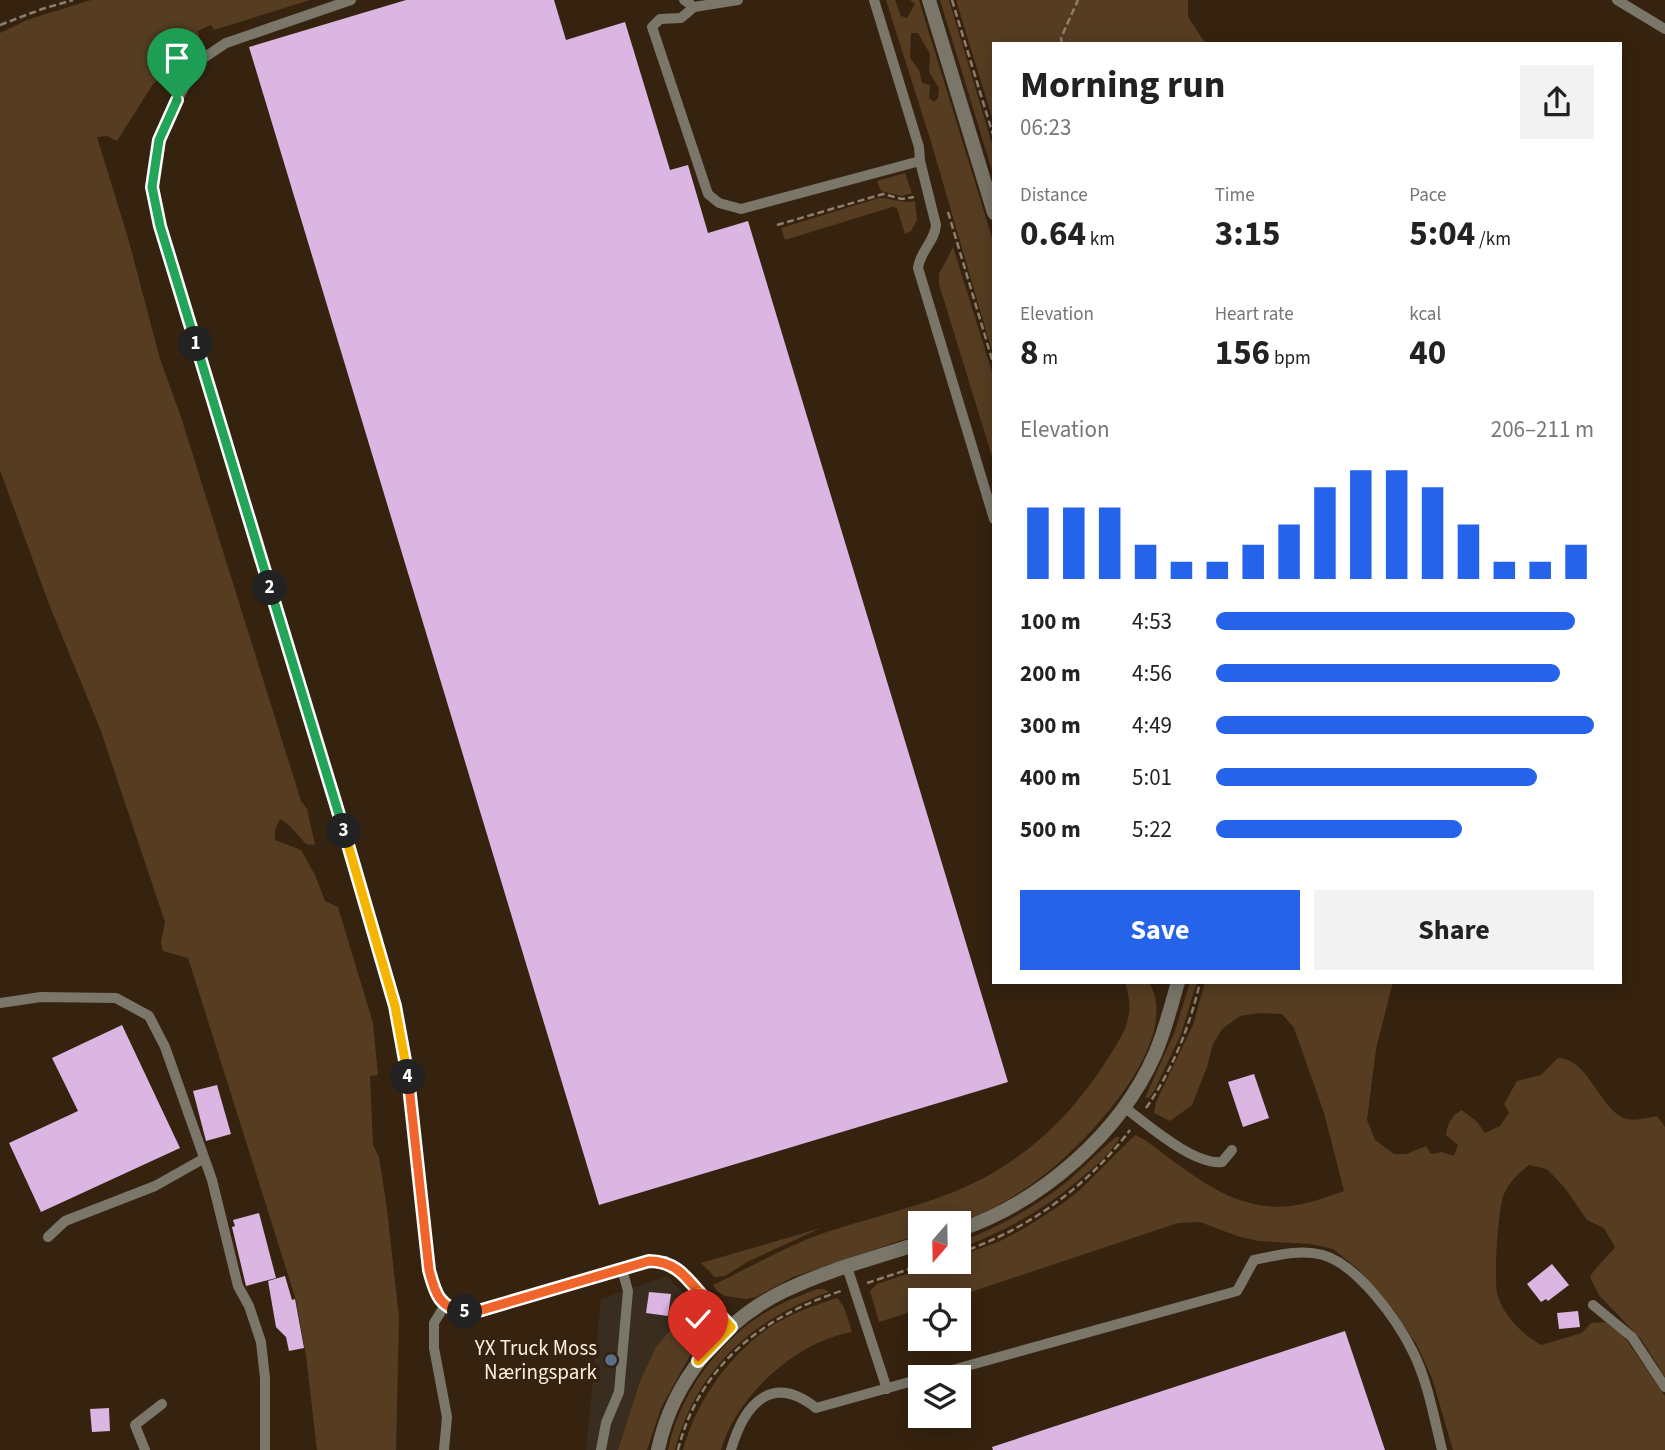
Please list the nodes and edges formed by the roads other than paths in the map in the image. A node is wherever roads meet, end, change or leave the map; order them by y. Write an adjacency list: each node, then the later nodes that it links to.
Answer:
1 (351, 0): 22 (lane)
2 (684, 0): 7 (lane)
3 (737, 0): 7 (lane)
4 (874, 0): 9 (lane)
5 (929, 0): 10 (street)
6 (1617, 0): 8 (lane)
7 (694, 7): 9 (lane)
8 (1665, 29)
9 (920, 161): 11 (lane)
10 (992, 206)
11 (992, 512)
12 (1177, 984): 14 (street)
13 (0, 1003): 16 (lane)
14 (1124, 1107): 15 (lane); 17 (street)
15 (1232, 1150)
16 (203, 1159): 18 (lane); 31 (lane)
17 (971, 1225)
18 (48, 1237)
19 (908, 1247): 20 (street)
20 (846, 1267): 24 (street); 28 (lane)
21 (622, 1269): 22 (lane); 24 (lane); 33 (lane)
22 (445, 1305): 32 (lane)
23 (1593, 1305): 27 (lane)
24 (731, 1327): 34 (street)
25 (970, 1365): 36 (lane)
26 (908, 1383): 28 (lane)
27 (1665, 1387)
28 (887, 1389): 35 (lane)
29 (162, 1404): 30 (lane)
30 (145, 1450)
31 (265, 1450)
32 (444, 1450)
33 (601, 1450)
34 (658, 1450)
35 (731, 1450)
36 (1443, 1450)

